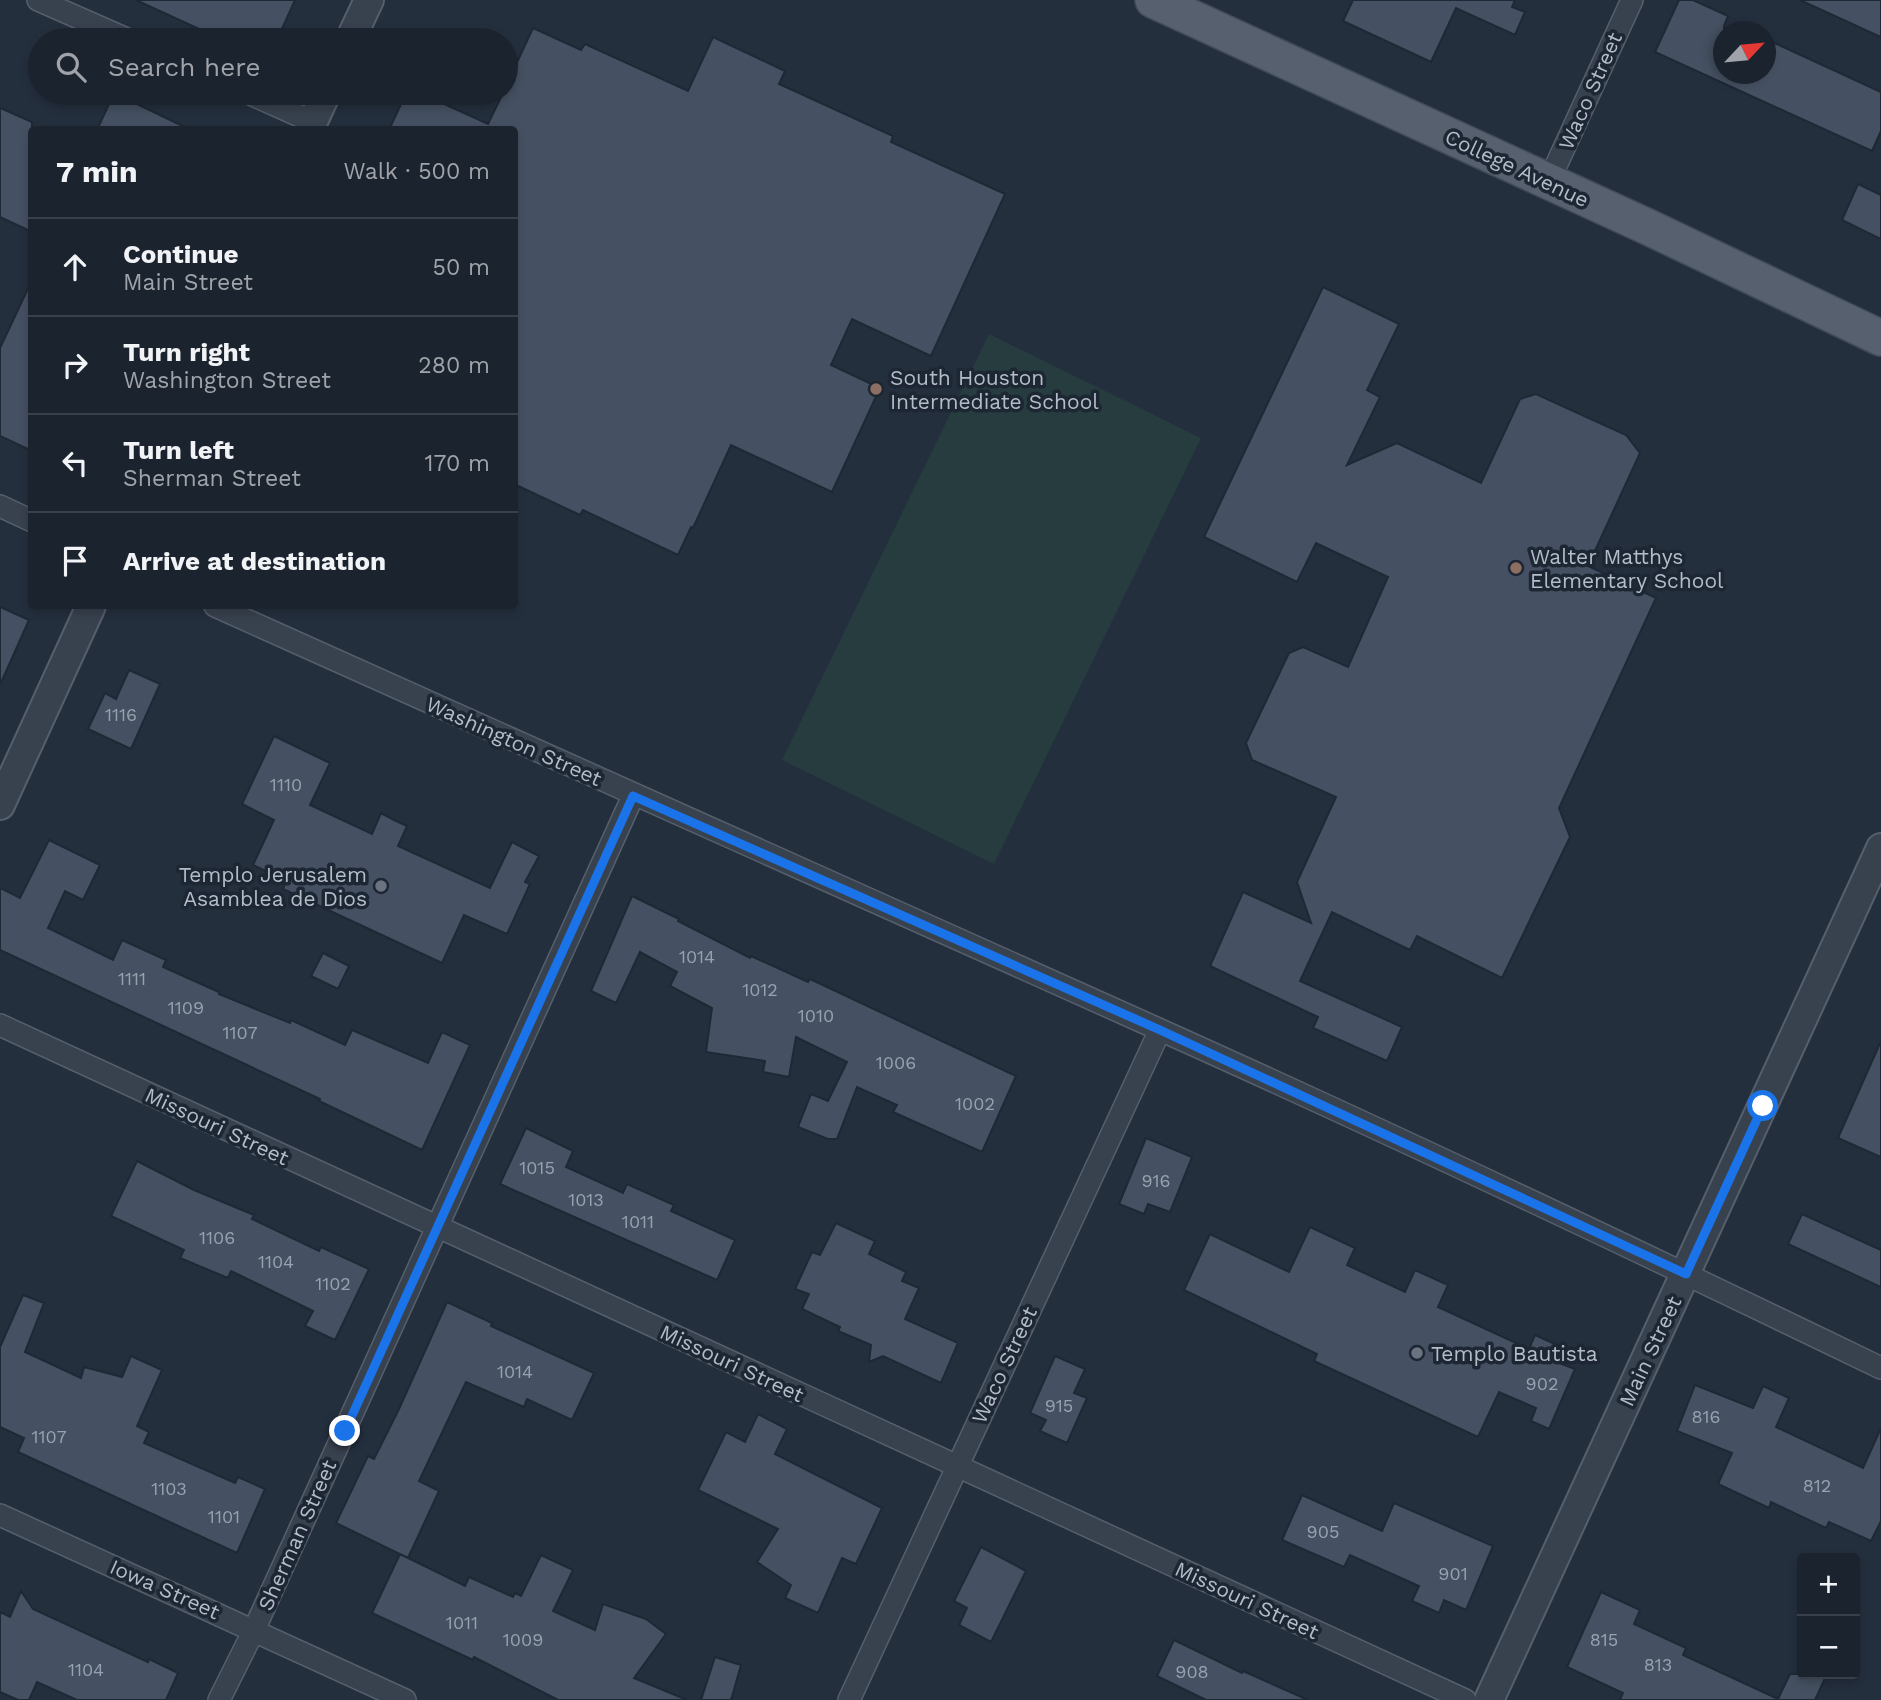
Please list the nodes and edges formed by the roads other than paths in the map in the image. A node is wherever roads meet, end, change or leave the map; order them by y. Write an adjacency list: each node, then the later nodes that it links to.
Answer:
1 (38, 0): 5 (street)
2 (369, 0): 6 (street)
3 (1153, 0): 10 (main road, College Avenue)
4 (1632, 0): 10 (street, Waco Street)
5 (102, 28)
6 (356, 28)
7 (271, 105): 9 (street)
8 (321, 105): 9 (street)
9 (311, 126)
10 (1548, 183): 11 (main road, College Avenue)
11 (1881, 338)
12 (0, 506): 13 (street)
13 (28, 519)
14 (90, 609): 17 (street)
15 (222, 609): 16 (street, Washington Street)
16 (633, 796): 20 (street, Washington Street); 21 (street, Sherman Street)
17 (0, 805)
18 (1880, 852): 22 (street, Main Street)
19 (0, 1025): 21 (street, Missouri Street)
20 (1160, 1030): 22 (street, Washington Street); 24 (street, Waco Street)
21 (437, 1228): 24 (street, Missouri Street); 26 (street, Sherman Street)
22 (1686, 1274): 23 (street, Washington Street); 31 (street, Main Street)
23 (1881, 1368)
24 (957, 1467): 29 (street, Waco Street); 30 (street, Missouri Street)
25 (0, 1515): 26 (street, Iowa Street)
26 (254, 1630): 27 (street, Sherman Street); 28 (street, Iowa Street)
27 (219, 1700)
28 (405, 1700)
29 (849, 1700)
30 (1465, 1700)
31 (1489, 1700)

